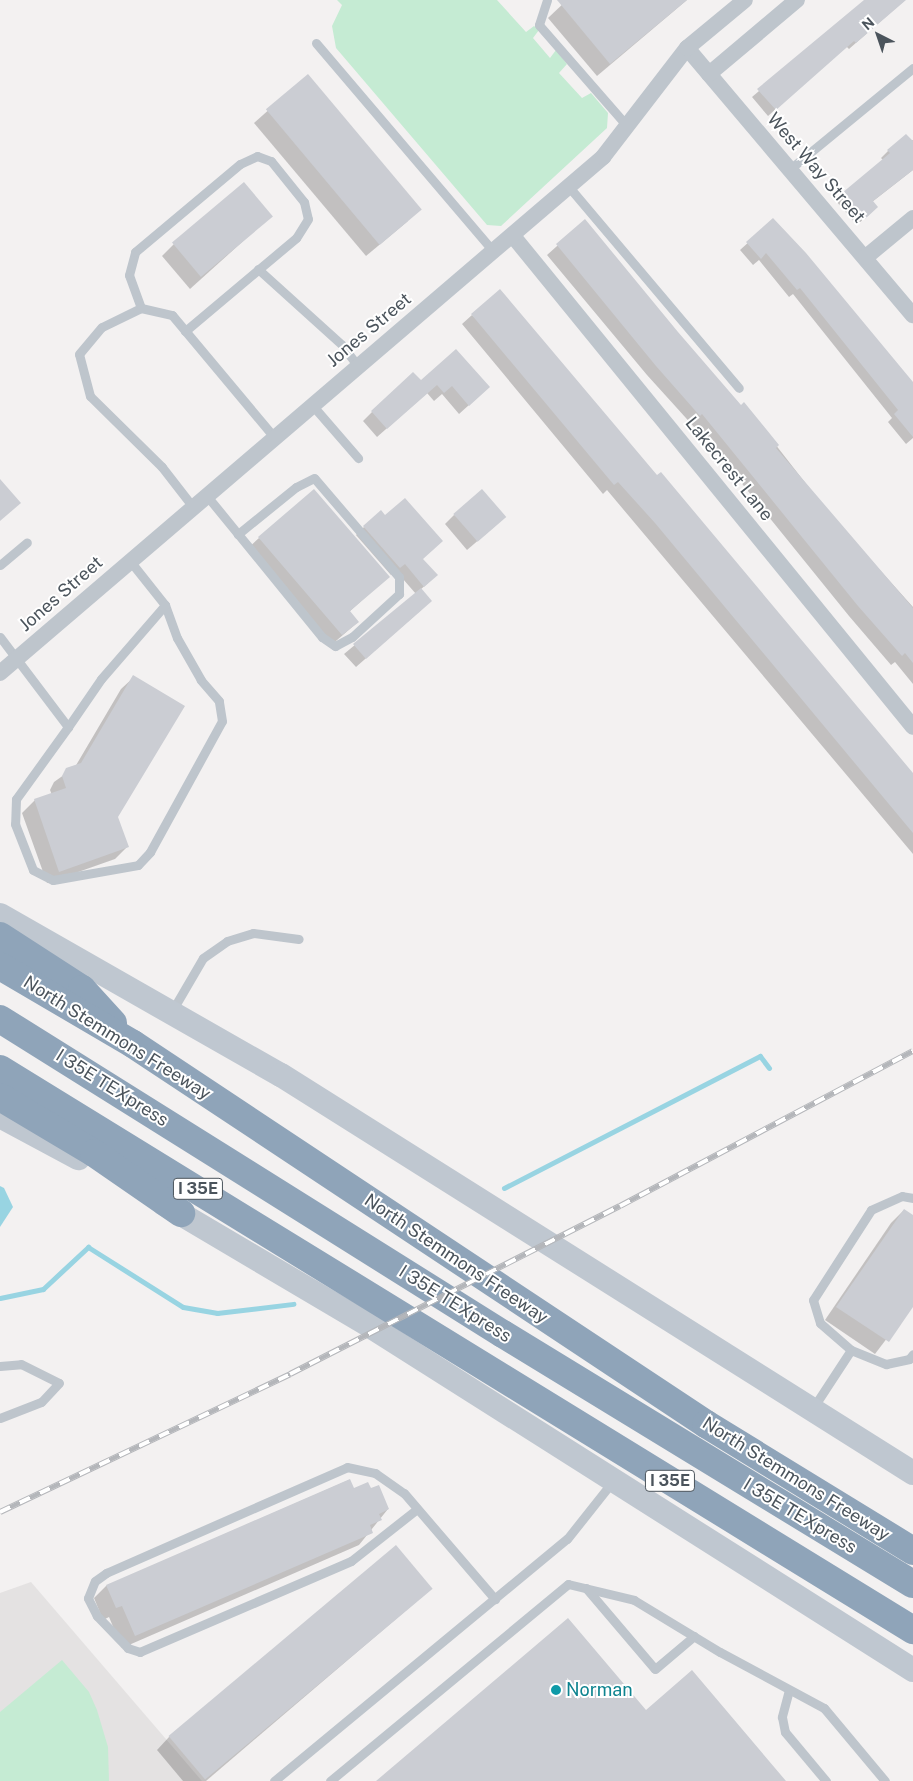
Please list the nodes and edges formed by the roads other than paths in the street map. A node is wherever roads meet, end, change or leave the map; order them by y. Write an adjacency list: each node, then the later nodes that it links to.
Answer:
1 (547, 0): 8 (lane)
2 (745, 0): 5 (street, Jones Street)
3 (797, 0): 7 (street)
4 (316, 43): 13 (lane)
5 (687, 48): 7 (street, West Way Street); 8 (street, Jones Street)
6 (913, 68): 9 (lane)
7 (709, 74): 9 (street, West Way Street)
8 (628, 127): 10 (street, Jones Street)
9 (790, 168): 14 (street, West Way Street)
10 (569, 187): 12 (street, Jones Street); 20 (lane)
11 (913, 218): 14 (street)
12 (513, 236): 13 (street, Jones Street); 35 (street, Lakecrest Lane)
13 (494, 252): 19 (street, Jones Street)
14 (866, 257): 17 (street, West Way Street)
15 (258, 269): 16 (lane); 18 (lane); 19 (lane)
16 (141, 308): 18 (lane); 25 (lane)
17 (913, 315)
18 (185, 331): 22 (lane)
19 (357, 365): 21 (street, Jones Street)
20 (739, 388)
21 (313, 406): 22 (street, Jones Street); 23 (lane)
22 (275, 438): 24 (street, Jones Street)
23 (358, 458)
24 (207, 496): 25 (street, Jones Street); 26 (lane)
25 (193, 508): 28 (street, Jones Street)
26 (238, 534): 26 (lane)
27 (27, 542): 29 (lane)
28 (130, 561): 30 (lane); 32 (street, Jones Street)
29 (0, 565)
30 (165, 605): 34 (lane); 34 (lane)
31 (0, 637): 32 (lane)
32 (17, 658): 33 (street, Jones Street); 34 (lane)
33 (0, 673)
34 (68, 727)
35 (913, 727)
36 (0, 915): 40 (main road)
37 (0, 936): 42 (highway)
38 (299, 939): 40 (lane)
39 (0, 966): 42 (highway, North Stemmons Freeway)
40 (172, 1011): 51 (main road)
41 (0, 1019): 57 (highway, I 35E TEXpress)
42 (132, 1044): 56 (highway, North Stemmons Freeway)
43 (0, 1069): 60 (highway, I 35E)
44 (0, 1097): 47 (highway)
45 (0, 1116): 47 (main road)
46 (913, 1198): 48 (lane)
47 (181, 1213): 54 (main road)
48 (851, 1350): 49 (lane); 51 (lane)
49 (913, 1354)
50 (0, 1366): 52 (lane)
51 (812, 1410): 53 (main road)
52 (0, 1418)
53 (913, 1473)
54 (614, 1481): 59 (lane); 62 (main road)
55 (417, 1509): 55 (lane); 59 (lane)
56 (913, 1551)
57 (913, 1584)
58 (586, 1588): 61 (lane); 61 (lane); 65 (lane)
59 (495, 1599): 64 (lane)
60 (913, 1630)
61 (694, 1636): 63 (lane)
62 (913, 1670)
63 (788, 1690): 66 (lane); 67 (lane)
64 (274, 1781)
65 (330, 1781)
66 (826, 1781)
67 (885, 1781)

